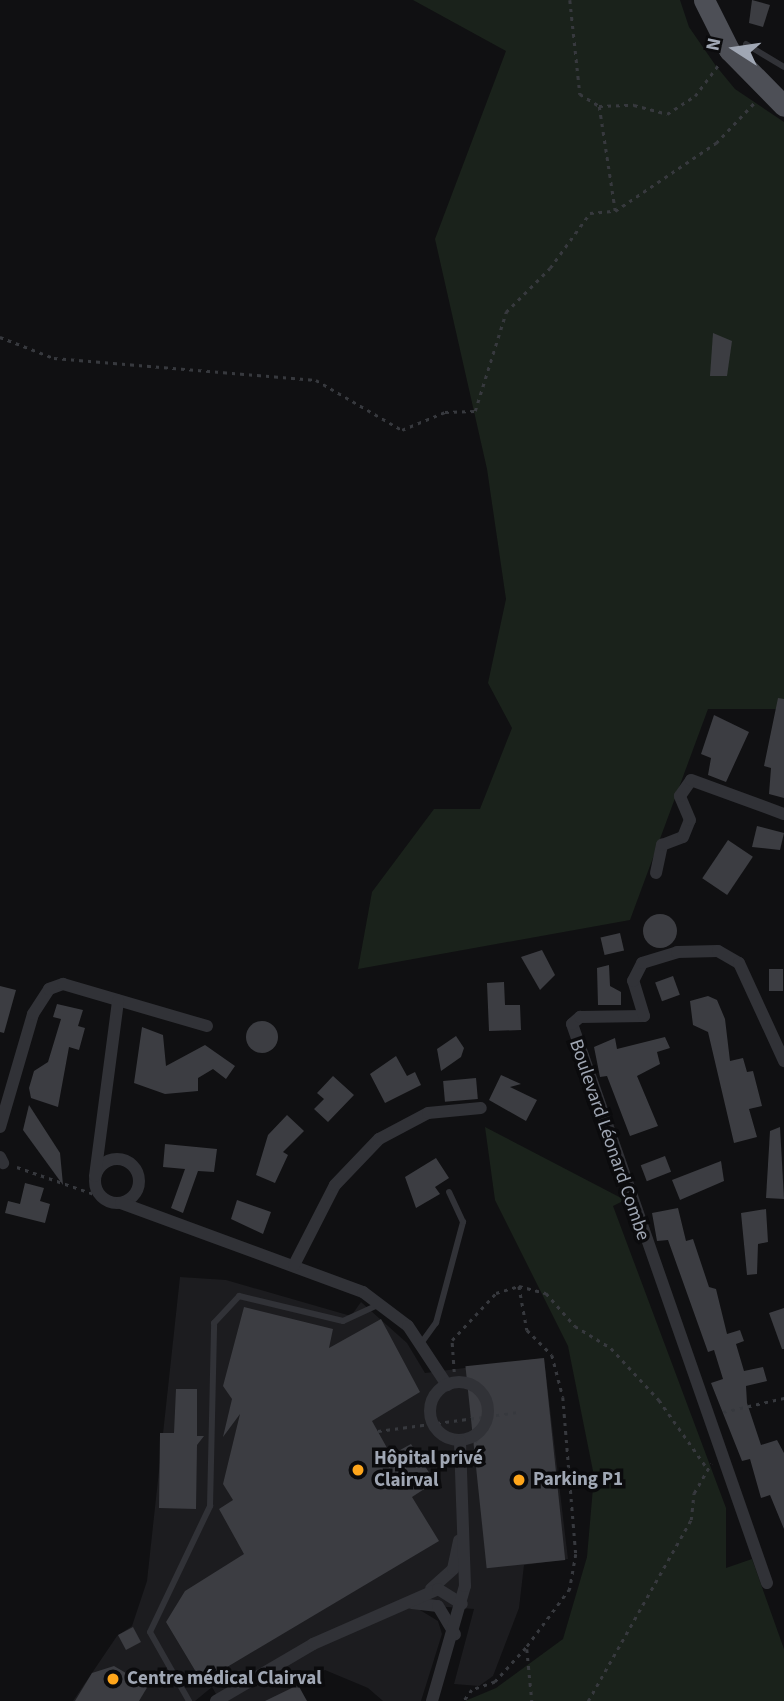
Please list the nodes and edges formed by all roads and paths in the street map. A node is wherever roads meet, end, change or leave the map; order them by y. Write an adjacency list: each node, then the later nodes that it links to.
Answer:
1 (570, 0): 6 (path)
2 (704, 0): 3 (main road)
3 (738, 47): 4 (lane); 5 (main road); 6 (path)
4 (784, 67)
5 (766, 91): 7 (main road); 8 (path)
6 (599, 106): 8 (path)
7 (784, 106)
8 (615, 212): 9 (path)
9 (0, 337)
10 (784, 814): 11 (street)
11 (656, 873)
12 (118, 1001): 13 (street); 16 (street); 18 (street)
13 (207, 1026)
14 (784, 1061): 31 (street, Boulevard Léonard Combe)
15 (481, 1108): 22 (street)
16 (0, 1127)
17 (2, 1160): 20 (path)
18 (95, 1175): 20 (street); 21 (street)
19 (449, 1192): 25 (lane)
20 (100, 1196): 21 (street)
21 (121, 1203): 22 (street)
22 (294, 1265): 24 (street)
23 (519, 1286): 26 (path); 37 (path); 44 (path)
24 (382, 1303): 25 (street); 45 (lane)
25 (425, 1345): 27 (street)
26 (455, 1368)
27 (447, 1385): 30 (street); 32 (street)
28 (784, 1398): 31 (path)
29 (519, 1412): 30 (path)
30 (490, 1414): 32 (path); 34 (street); 35 (path)
31 (707, 1417): 36 (street, Boulevard Léonard Combe)
32 (433, 1423): 33 (path); 34 (street)
33 (378, 1432)
34 (460, 1441): 38 (street)
35 (475, 1441)
36 (720, 1454): 37 (path); 39 (street, Boulevard Léonard Combe)
37 (707, 1468): 50 (path)
38 (463, 1519): 40 (street); 42 (street)
39 (767, 1583)
40 (425, 1594): 41 (street); 42 (street)
41 (404, 1604): 43 (street); 46 (street)
42 (462, 1604): 43 (street)
43 (455, 1633): 47 (street)
44 (526, 1648): 48 (path); 49 (path)
45 (189, 1701)
46 (216, 1701)
47 (432, 1701)
48 (464, 1701)
49 (532, 1701)
50 (589, 1701)

